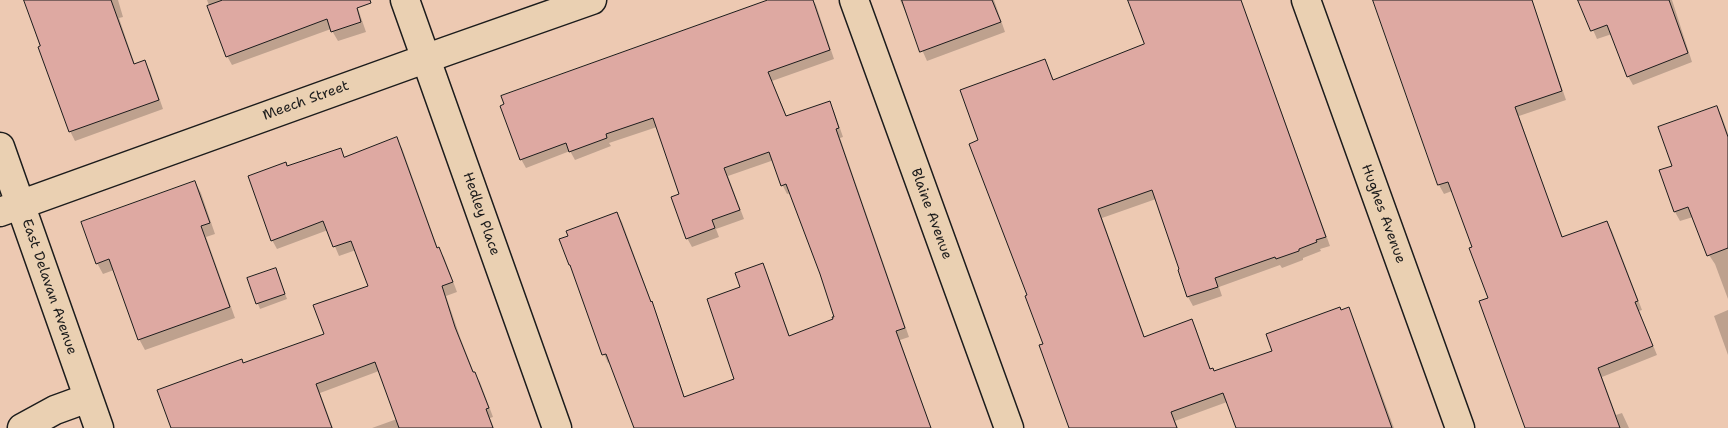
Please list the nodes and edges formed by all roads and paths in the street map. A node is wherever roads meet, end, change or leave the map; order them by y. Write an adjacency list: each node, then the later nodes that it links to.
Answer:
1 (405, 0): 5 (street, Hedley Place)
2 (592, 0): 5 (street, Meech Street)
3 (854, 0): 12 (street, Blaine Avenue)
4 (1306, 0): 13 (street, Hughes Avenue)
5 (426, 58): 7 (street, Meech Street); 11 (street, Hedley Place)
6 (0, 147): 7 (street, East Delavan Avenue)
7 (10, 208): 8 (street, East Delavan Avenue)
8 (88, 398): 9 (street); 10 (street, East Delavan Avenue)
9 (22, 428)
10 (99, 428)
11 (556, 428)
12 (1009, 428)
13 (1460, 428)

